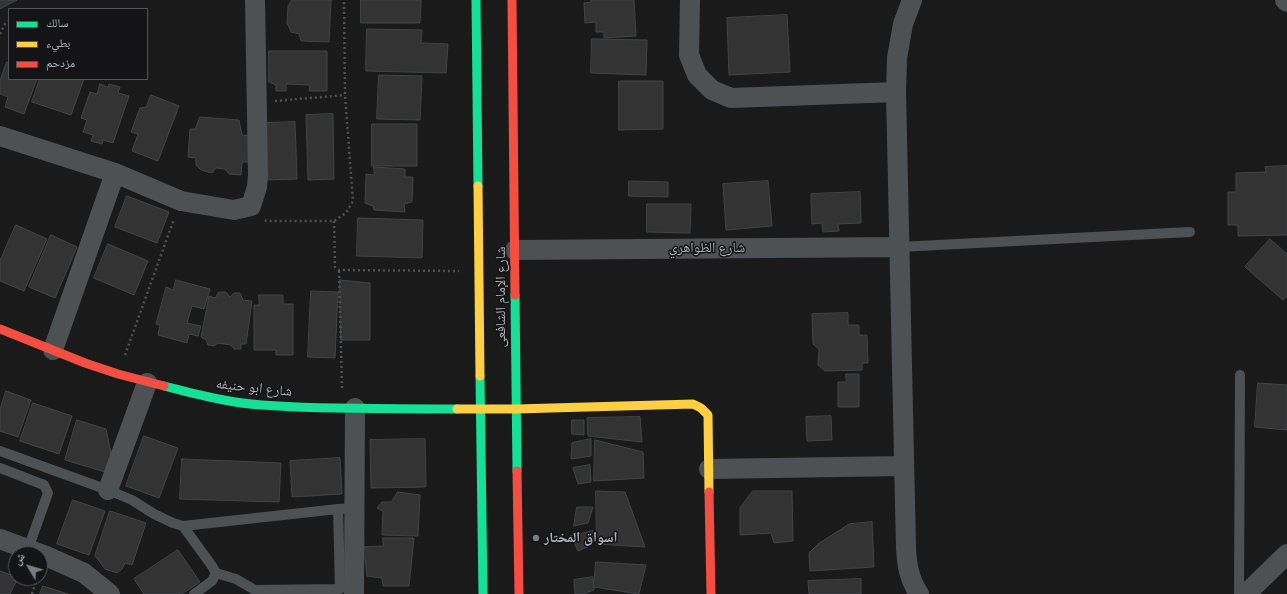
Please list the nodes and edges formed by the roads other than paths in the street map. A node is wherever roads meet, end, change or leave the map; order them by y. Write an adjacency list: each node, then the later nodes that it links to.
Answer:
1 (255, 0): 8 (street)
2 (476, 0): 17 (street, شارع الإمام الشافعى)
3 (512, 0): 11 (street, شارع الإمام الشافعى)
4 (690, 0): 6 (street)
5 (912, 0): 6 (street)
6 (896, 92): 10 (street)
7 (0, 136): 8 (street)
8 (115, 173): 13 (street)
9 (1190, 232): 10 (lane)
10 (899, 247): 11 (street, شارع الظواهري); 20 (street)
11 (515, 250): 18 (street, شارع الإمام الشافعى)
12 (0, 329): 13 (street, شارع ابو حنيفه)
13 (53, 350): 15 (street, شارع ابو حنيفه)
14 (1240, 375): 39 (lane)
15 (147, 383): 16 (street, شارع ابو حنيفه); 23 (street)
16 (349, 408): 17 (street, شارع ابو حنيفه); 24 (street)
17 (481, 409): 18 (street, شارع ابو حنيفه); 35 (street, شارع الإمام الشافعى)
18 (516, 409): 22 (street, شارع ابو حنيفه); 36 (street, شارع الإمام الشافعى)
19 (0, 451): 23 (lane)
20 (904, 466): 22 (street); 38 (street)
21 (0, 468): 28 (lane)
22 (709, 469): 37 (street)
23 (108, 490): 25 (lane)
24 (347, 509): 25 (lane); 31 (lane); 34 (street)
25 (183, 526): 31 (lane)
26 (0, 538): 27 (street)
27 (20, 546)
28 (29, 546)
29 (1287, 554): 40 (street)
30 (48, 557): 32 (street)
31 (216, 574): 33 (lane)
32 (110, 594)
33 (194, 594)
34 (354, 594)
35 (483, 594)
36 (519, 594)
37 (711, 594)
38 (919, 594)
39 (1239, 594)
40 (1246, 594)

